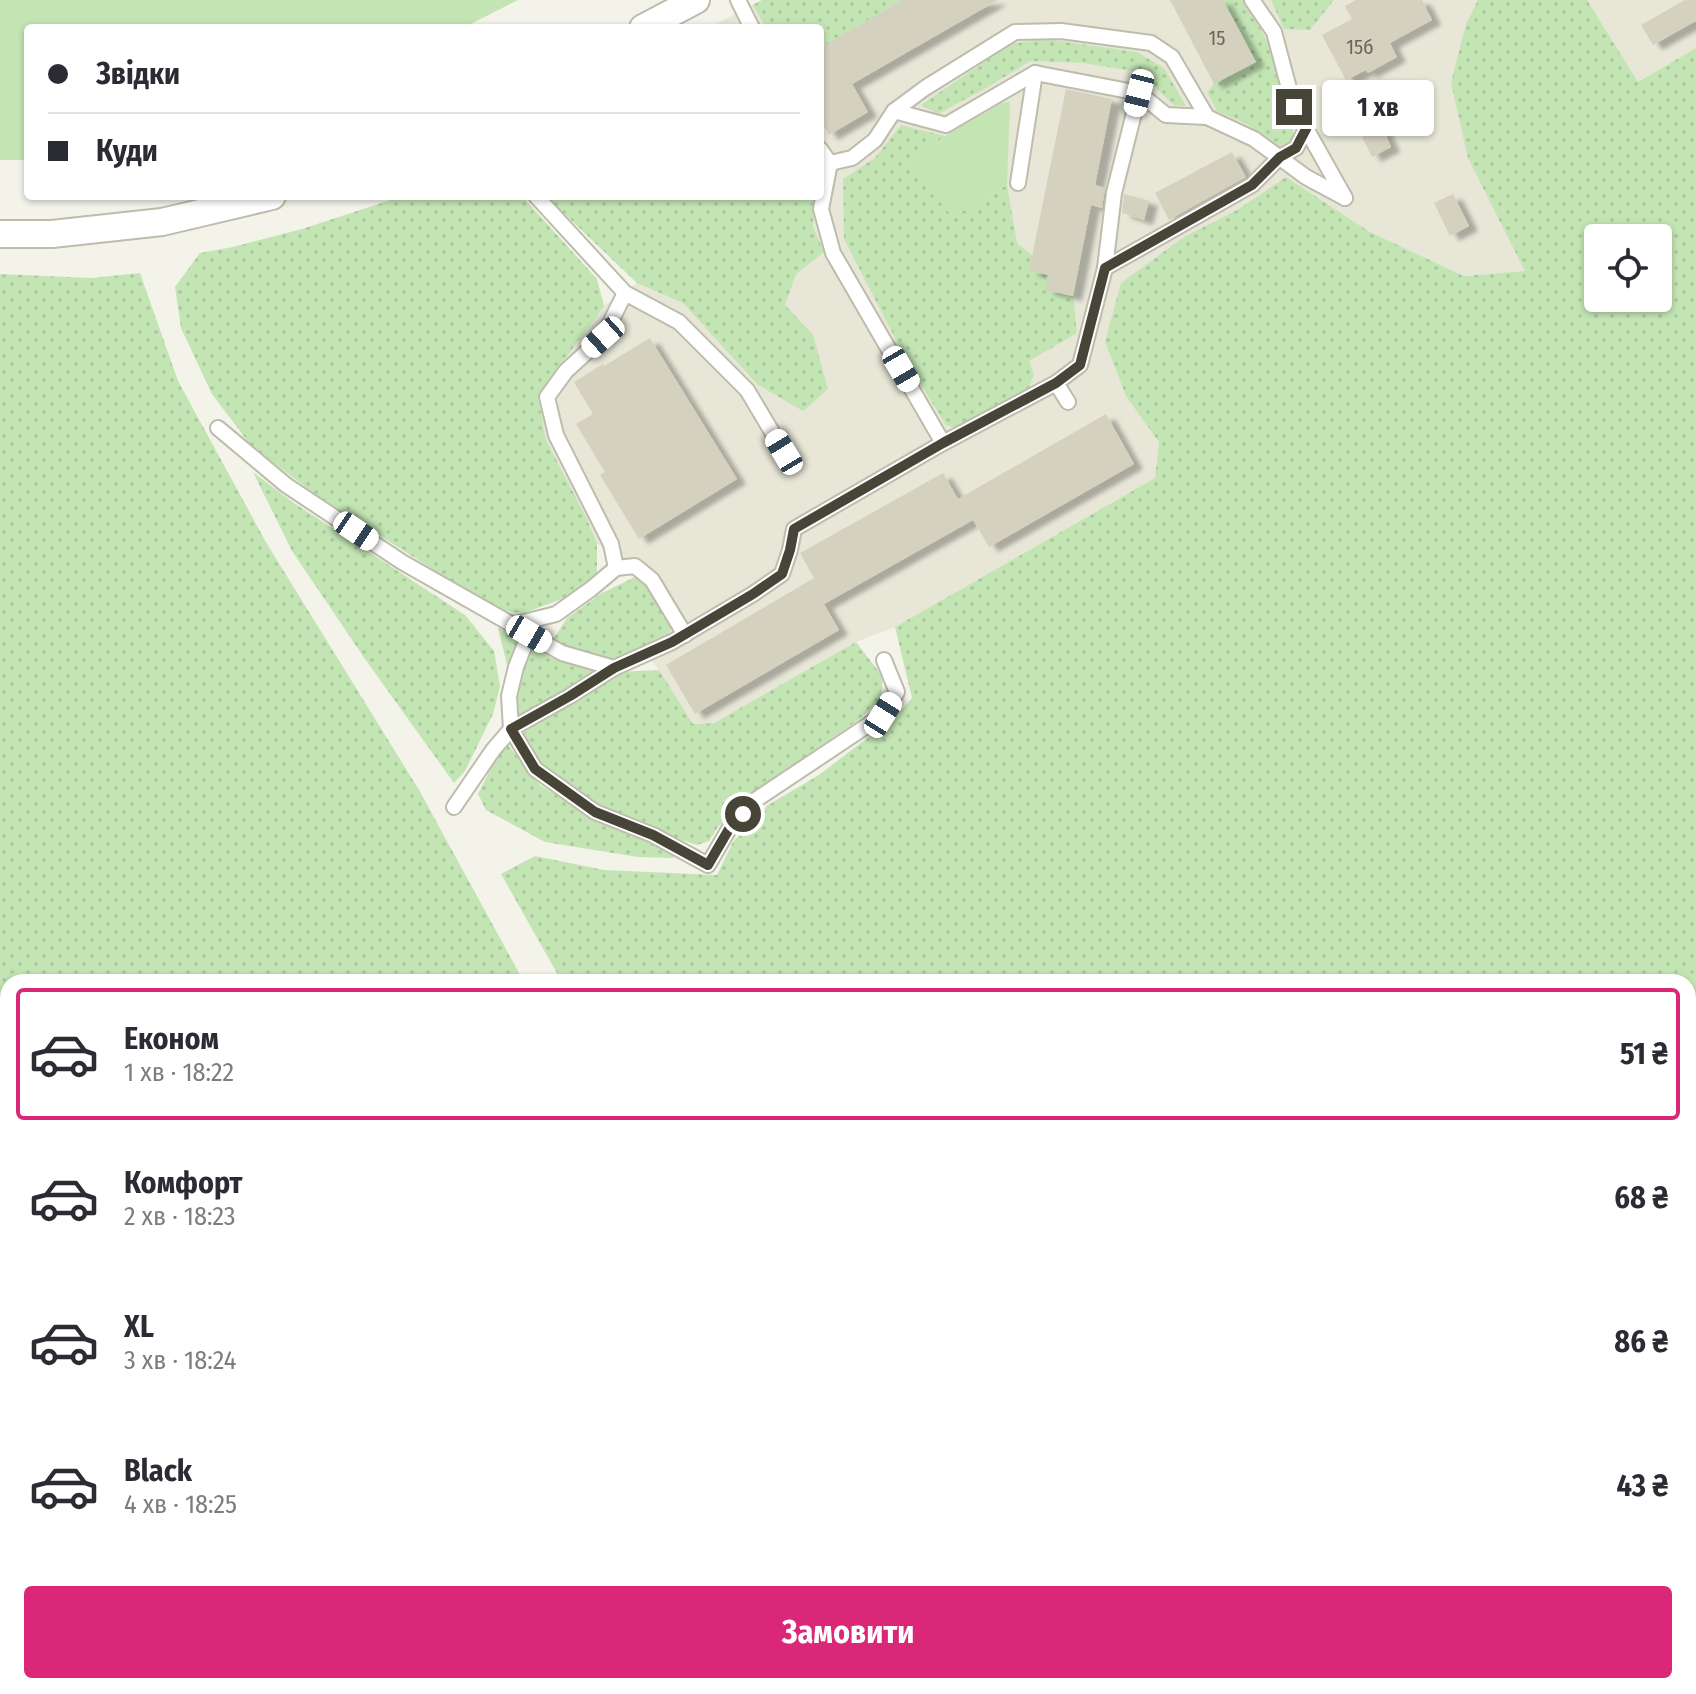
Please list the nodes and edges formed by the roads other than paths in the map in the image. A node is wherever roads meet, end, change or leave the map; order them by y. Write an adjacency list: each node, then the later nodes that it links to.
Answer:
1 (696, 0): 4 (street)
2 (738, 0): 5 (lane)
3 (1252, 0): 10 (lane)
4 (651, 24)
5 (750, 24)
6 (1035, 73): 7 (lane); 8 (lane); 14 (lane)
7 (1139, 93): 9 (lane); 20 (lane)
8 (894, 111): 9 (lane); 13 (lane)
9 (1207, 117): 12 (lane)
10 (1306, 129): 12 (lane); 12 (lane)
11 (824, 155): 13 (lane)
12 (1280, 157): 20 (lane)
13 (830, 163): 15 (lane)
14 (1018, 183)
15 (824, 194)
16 (255, 200): 19 (street)
17 (540, 200): 21 (lane)
18 (823, 200): 25 (lane)
19 (0, 234)
20 (1105, 268): 22 (lane)
21 (625, 293): 26 (lane); 27 (lane)
22 (1056, 383): 23 (lane); 25 (lane)
23 (1068, 402)
24 (218, 428): 28 (lane)
25 (943, 443): 30 (lane)
26 (784, 452)
27 (616, 568): 28 (lane); 30 (lane)
28 (512, 625): 29 (lane)
29 (529, 634): 32 (lane); 33 (lane)
30 (685, 635): 32 (lane)
31 (884, 660): 33 (lane)
32 (614, 668): 33 (lane)
33 (511, 729): 34 (lane)
34 (454, 807)

